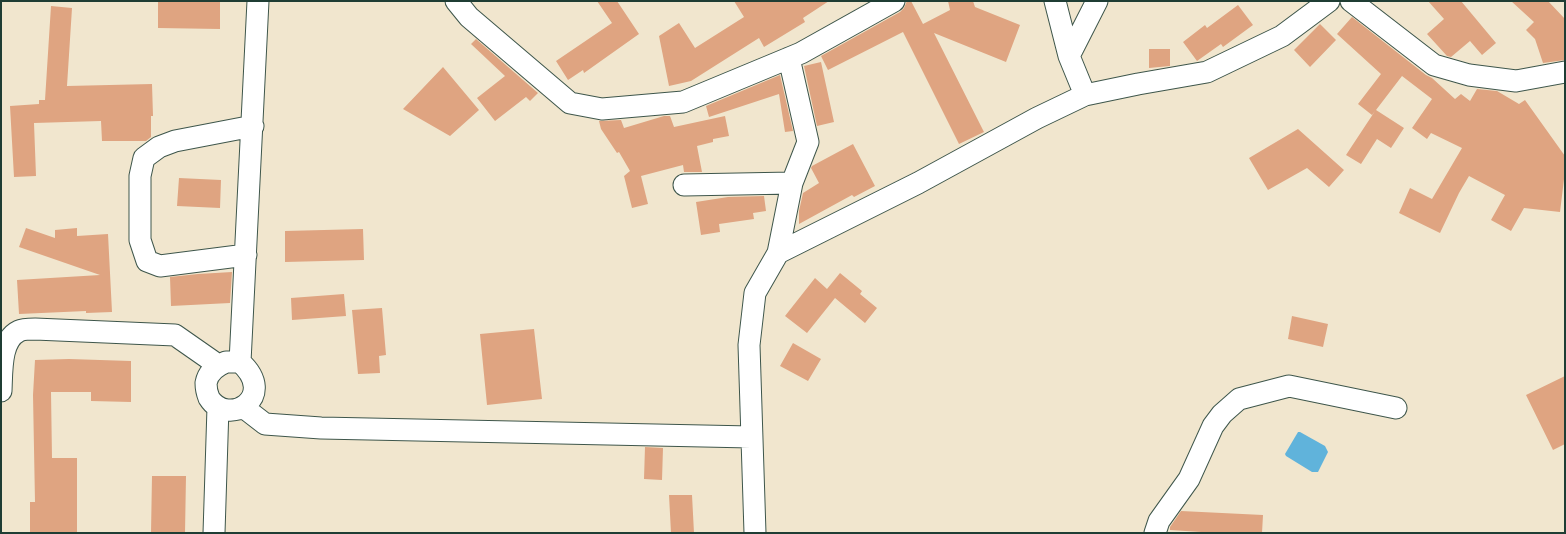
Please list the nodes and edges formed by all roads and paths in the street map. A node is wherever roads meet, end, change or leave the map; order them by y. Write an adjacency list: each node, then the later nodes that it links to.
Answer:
1 (258, 1): 12 (street)
2 (456, 1): 9 (street)
3 (894, 1): 9 (street)
4 (1055, 1): 8 (street)
5 (1097, 1): 8 (street)
6 (1329, 1): 11 (street)
7 (1351, 1): 10 (street)
8 (1069, 56): 11 (street)
9 (790, 58): 13 (street)
10 (1565, 72)
11 (1085, 95): 15 (street)
12 (252, 126): 16 (street); 16 (street)
13 (792, 183): 14 (street); 15 (street)
14 (684, 186)
15 (778, 253): 23 (street)
16 (246, 255): 17 (street)
17 (240, 362): 18 (street); 21 (street)
18 (218, 365): 19 (street); 20 (street)
19 (1, 391)
20 (218, 407): 21 (street); 24 (street)
21 (243, 407): 23 (street)
22 (1396, 408): 26 (street)
23 (751, 437): 25 (street)
24 (214, 533)
25 (755, 533)
26 (1155, 533)

